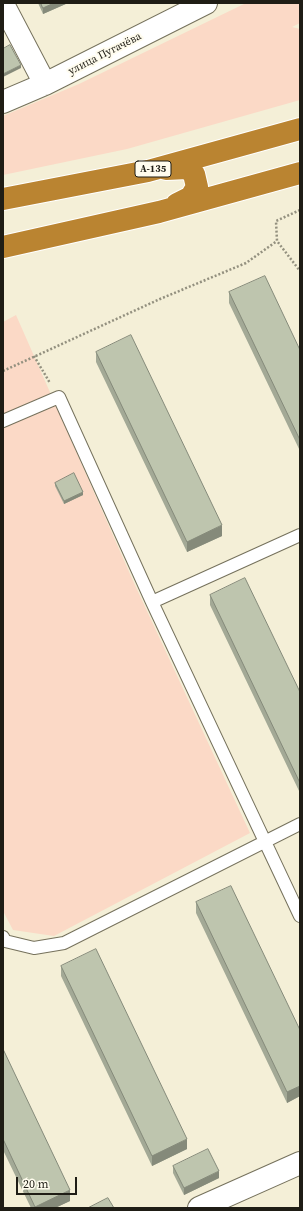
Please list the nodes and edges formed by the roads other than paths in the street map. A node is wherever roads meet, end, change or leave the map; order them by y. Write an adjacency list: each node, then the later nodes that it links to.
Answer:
1 (206, 3): 3 (street, улица Пугачёва)
2 (3, 4): 3 (street)
3 (45, 84): 4 (street, улица Пугачёва)
4 (3, 102)
5 (300, 128): 6 (highway, А-135)
6 (148, 171): 8 (highway, А-135); 9 (highway)
7 (300, 173): 9 (highway)
8 (3, 199)
9 (159, 212): 10 (highway)
10 (3, 247)
11 (3, 421): 13 (lane)
12 (300, 535): 13 (lane)
13 (152, 602): 15 (lane)
14 (300, 824): 15 (lane)
15 (266, 841): 16 (lane); 17 (lane)
16 (300, 916)
17 (3, 937)
18 (300, 1163): 19 (street)
19 (199, 1208)

